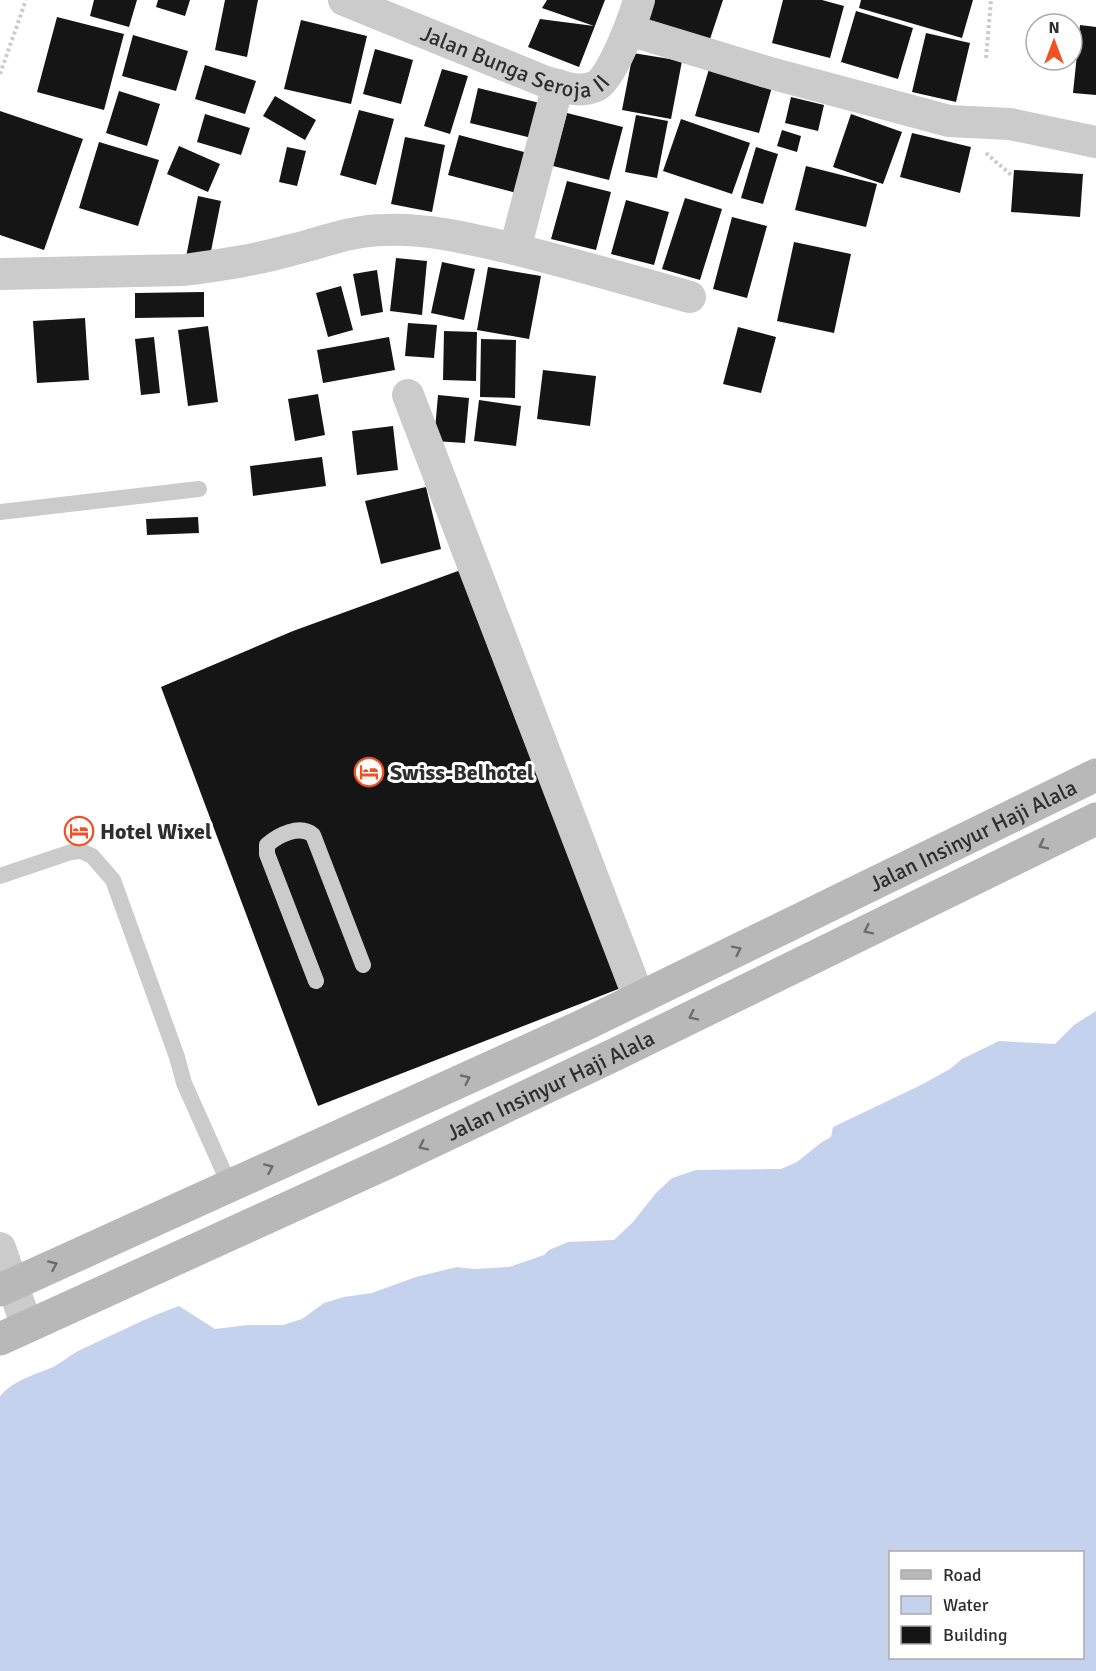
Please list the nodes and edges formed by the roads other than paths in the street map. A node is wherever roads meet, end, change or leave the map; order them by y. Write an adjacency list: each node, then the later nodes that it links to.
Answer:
1 (344, 0): 4 (street, Jalan Bunga Seroja II)
2 (639, 0): 3 (street, Jalan Bunga Seroja II)
3 (629, 30): 4 (street, Jalan Bunga Seroja II); 5 (street)
4 (558, 85): 6 (street)
5 (1096, 142)
6 (515, 249): 7 (street); 8 (street)
7 (0, 274)
8 (690, 297)
9 (408, 395): 17 (street)
10 (199, 489): 11 (lane)
11 (0, 512)
12 (1096, 775): 17 (main road, Jalan Insinyur Haji Alala, one-way to 12)
13 (1096, 819): 21 (main road, Jalan Insinyur Haji Alala, one-way to 21)
14 (0, 876): 18 (lane)
15 (363, 965): 16 (lane)
16 (316, 981)
17 (639, 998): 18 (main road, Jalan Insinyur Haji Alala, one-way to 17)
18 (230, 1186): 20 (main road, Jalan Insinyur Haji Alala, one-way to 18)
19 (0, 1248): 20 (street)
20 (6, 1287): 21 (street)
21 (14, 1333)

